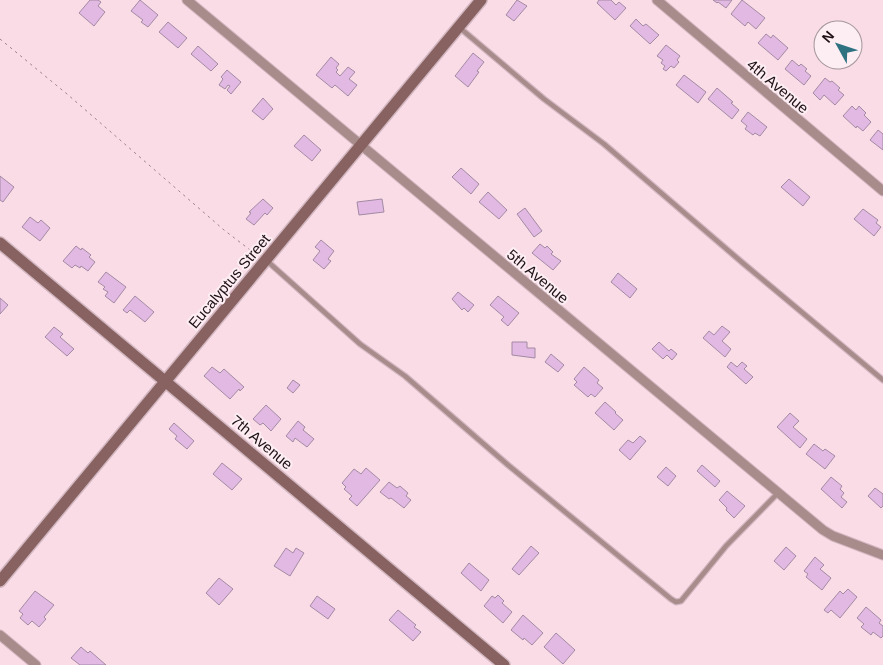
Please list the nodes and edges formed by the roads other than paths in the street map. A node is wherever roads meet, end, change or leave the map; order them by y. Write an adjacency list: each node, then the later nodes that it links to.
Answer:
1 (187, 0): 5 (street, 5th Avenue)
2 (481, 0): 4 (main road, Eucalyptus Street)
3 (657, 0): 6 (street, 4th Avenue)
4 (458, 28): 5 (main road, Eucalyptus Street); 9 (lane)
5 (362, 144): 8 (main road, Eucalyptus Street); 11 (street, 5th Avenue)
6 (883, 191)
7 (0, 243): 10 (main road, 7th Avenue)
8 (266, 260): 10 (main road, Eucalyptus Street); 11 (lane)
9 (883, 380)
10 (165, 381): 13 (main road, Eucalyptus Street); 16 (main road, 7th Avenue)
11 (778, 493): 12 (street, 5th Avenue)
12 (883, 555)
13 (0, 581)
14 (0, 635): 15 (street)
15 (36, 665)
16 (504, 665)

